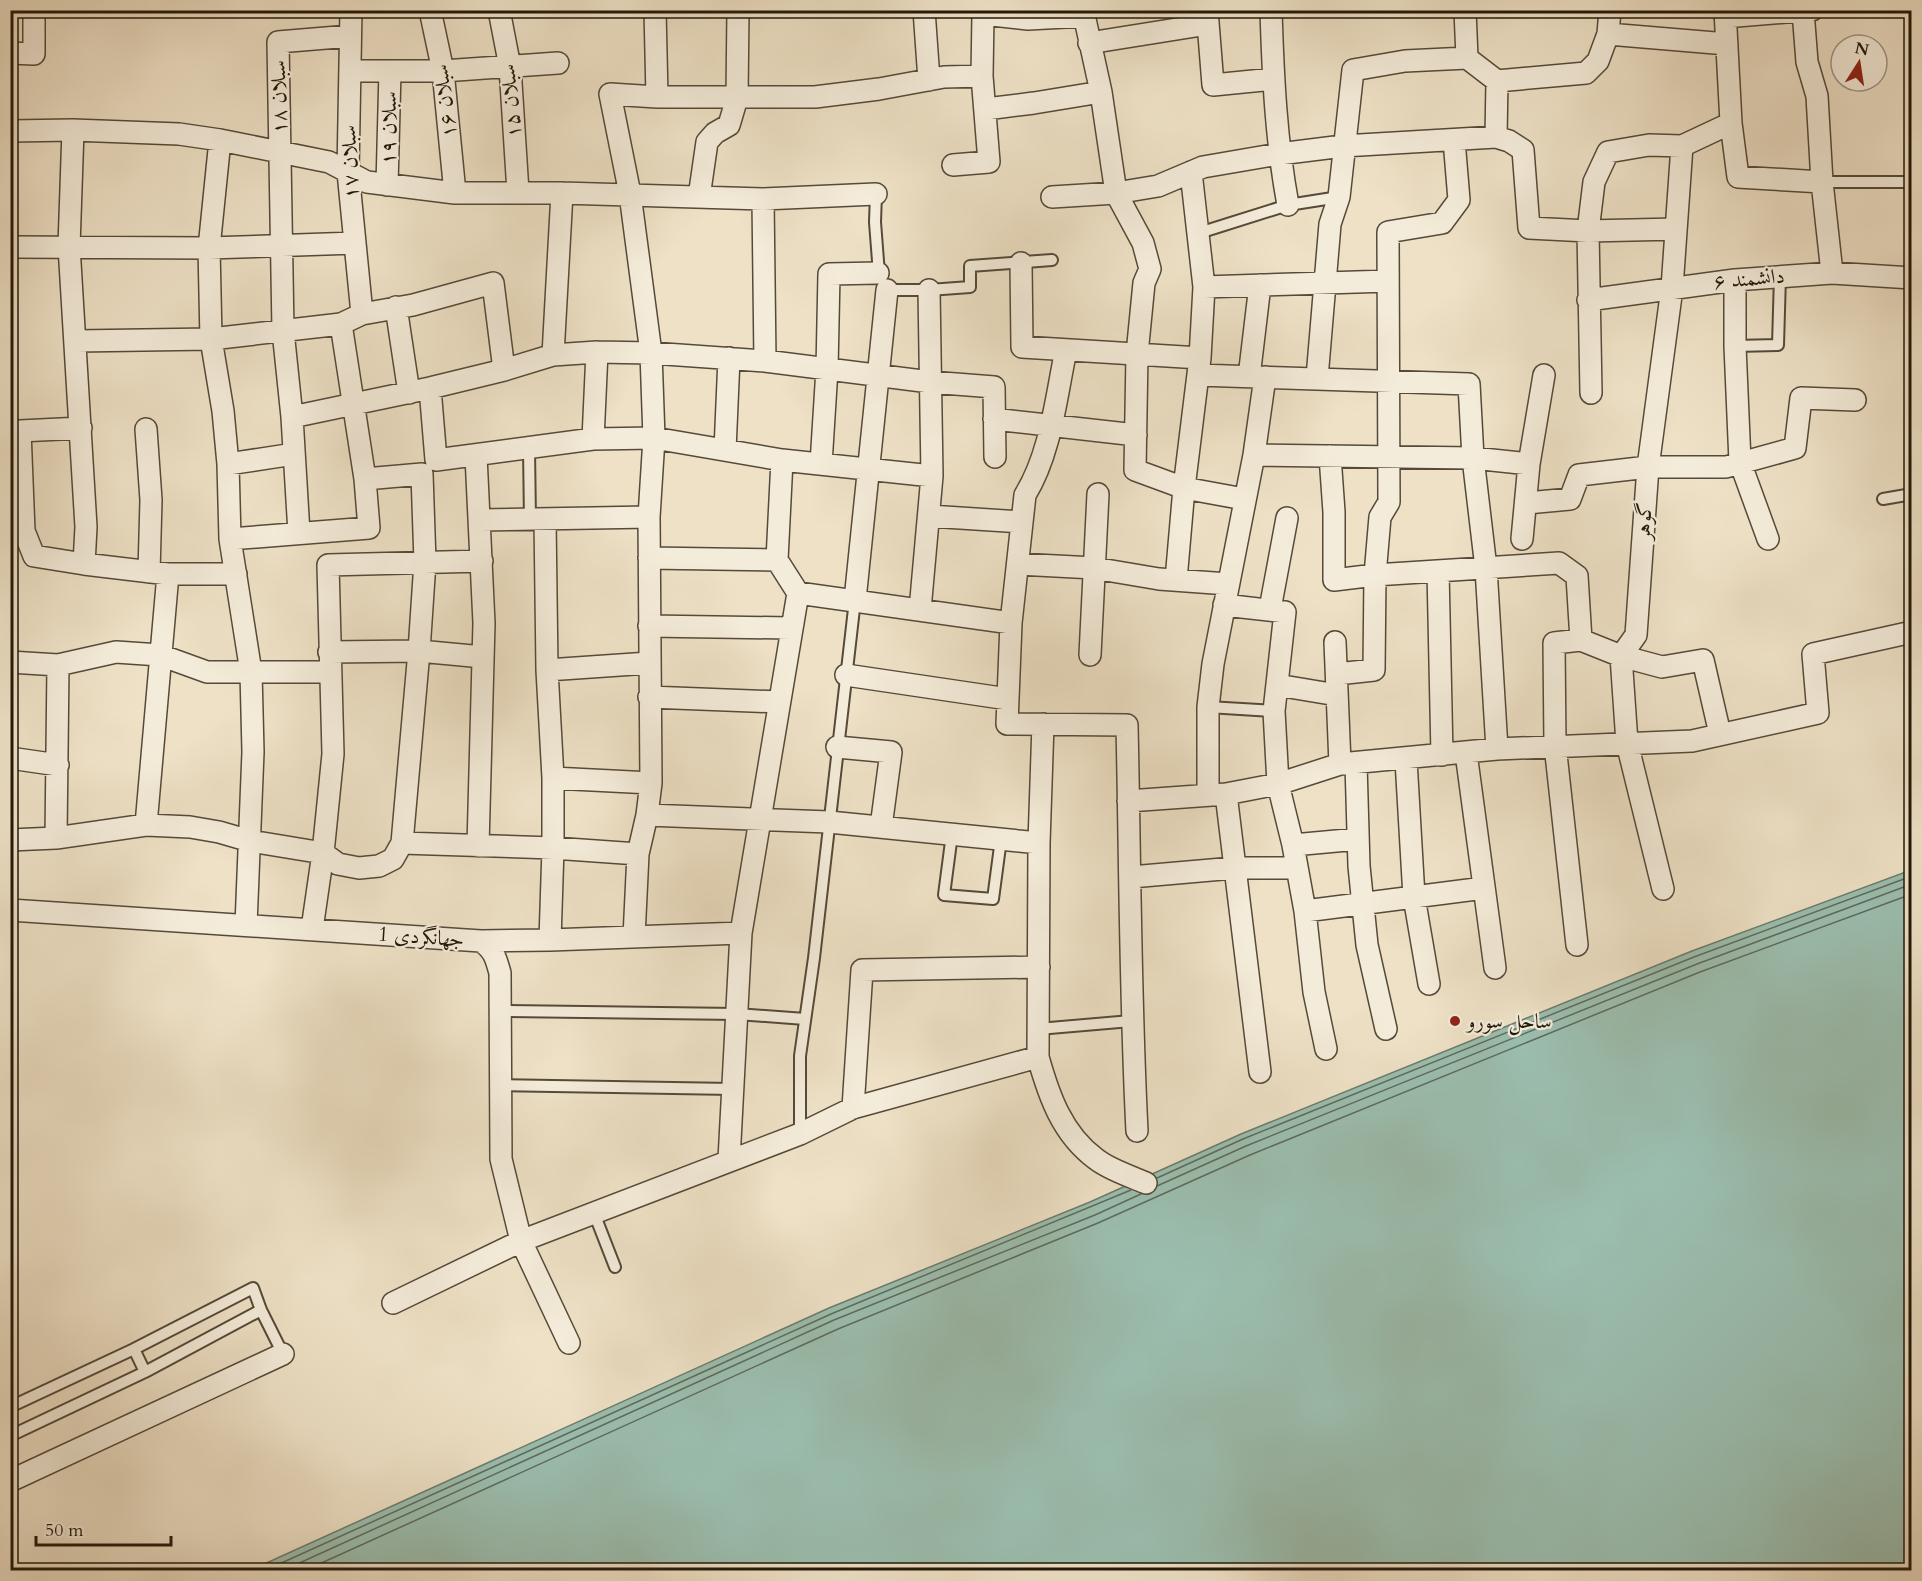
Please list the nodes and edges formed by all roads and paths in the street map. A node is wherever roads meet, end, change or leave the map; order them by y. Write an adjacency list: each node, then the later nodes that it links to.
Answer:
1 (34, 10): 21 (street)
2 (351, 10): 18 (street, سبلان ۱۷)
3 (430, 10): 26 (street, سبلان ۱۶)
4 (499, 10): 24 (street, سبلان ۱۵)
5 (655, 10): 33 (street)
6 (738, 10): 34 (street)
7 (924, 10): 30 (street)
8 (1271, 10): 29 (street)
9 (1465, 10): 22 (street)
10 (1610, 10): 17 (street)
11 (1812, 10): 12 (street)
12 (1803, 11): 15 (street); 49 (street)
13 (983, 12): 14 (street); 28 (street)
14 (1084, 13): 19 (street)
15 (1725, 14): 20 (street)
16 (1207, 17): 19 (street); 29 (street)
17 (1608, 34): 20 (street); 31 (street)
18 (351, 36): 27 (street, سبلان ۱۷); 44 (street, سبلان ۱۸)
19 (1089, 43): 32 (street)
20 (1727, 44): 36 (street)
21 (10, 53)
22 (1467, 58): 31 (street); 42 (street)
23 (558, 63): 24 (street)
24 (510, 67): 26 (street); 52 (street, سبلان ۱۵)
25 (390, 71): 26 (street); 27 (street); 51 (street, سبلان ۱۹)
26 (443, 71): 53 (street, سبلان ۱۶)
27 (350, 72): 47 (street, سبلان ۱۷)
28 (982, 76): 30 (street); 35 (street)
29 (1273, 79): 45 (street)
30 (929, 80): 34 (street)
31 (1497, 81): 39 (street)
32 (1101, 92): 35 (street); 55 (street)
33 (657, 97): 34 (street); 56 (street)
34 (737, 98): 58 (street)
35 (986, 109): 46 (street)
36 (1731, 123): 43 (street); 49 (street)
37 (73, 130): 38 (street); 40 (street); 68 (street)
38 (10, 131)
39 (1496, 137): 41 (street); 64 (street)
40 (220, 140): 44 (street); 70 (street)
41 (1454, 140): 42 (street); 77 (street)
42 (1343, 146): 45 (street); 60 (street)
43 (1682, 146): 63 (street, گوهر); 64 (street)
44 (279, 152): 47 (street); 67 (street, سبلان ۱۸)
45 (1279, 154): 48 (street); 62 (street)
46 (953, 165)
47 (348, 172): 51 (street); 66 (street, سبلان ۱۷)
48 (1191, 172): 55 (street); 65 (street)
49 (1822, 182): 50 (lane); 73 (street)
50 (1906, 183)
51 (387, 185): 53 (street)
52 (518, 192): 53 (street); 54 (street)
53 (455, 193)
54 (562, 193): 56 (street); 96 (street)
55 (1116, 193): 59 (street); 95 (street)
56 (630, 194): 58 (street); 94 (street)
57 (876, 194): 61 (street); 78 (lane)
58 (699, 197): 61 (street)
59 (1052, 197)
60 (1339, 197): 62 (lane); 79 (street)
61 (762, 199): 98 (street)
62 (1288, 205): 65 (lane)
63 (1676, 229): 64 (street); 82 (street, گوهر)
64 (1588, 231): 84 (street)
65 (1199, 233): 81 (street)
66 (355, 243): 67 (street); 86 (street, سبلان ۱۷)
67 (281, 245): 70 (street); 88 (street, سبلان ۱۸)
68 (69, 246): 69 (street); 70 (street); 90 (street)
69 (10, 247)
70 (209, 248): 89 (street)
71 (1052, 260): 72 (lane)
72 (1021, 263): 83 (lane); 92 (street)
73 (1832, 273): 74 (street, دانشمند ۶); 75 (street, دانشمند ۶)
74 (1780, 276): 76 (street, دانشمند ۶); 91 (lane)
75 (1911, 278)
76 (1735, 280): 82 (street, دانشمند ۶); 91 (street)
77 (1388, 281): 79 (street); 107 (street)
78 (883, 282): 83 (lane); 100 (street); 102 (street)
79 (1326, 283): 80 (street); 105 (street)
80 (1260, 285): 81 (street); 104 (street)
81 (1204, 287): 99 (street)
82 (1672, 288): 84 (street, دانشمند ۶); 135 (street, گوهر)
83 (929, 290): 106 (street)
84 (1588, 300): 110 (street)
85 (396, 308): 86 (street); 101 (street); 109 (street)
86 (362, 314): 87 (street)
87 (341, 324): 88 (street); 112 (street)
88 (283, 331): 89 (street); 113 (street, سبلان ۱۸)
89 (211, 339): 90 (street); 132 (street)
90 (76, 340): 116 (street)
91 (1736, 346): 131 (street)
92 (1066, 350): 95 (street); 115 (street)
93 (597, 352): 94 (street); 96 (street); 120 (street)
94 (651, 353): 97 (street); 119 (street)
95 (1137, 354): 99 (street); 118 (street)
96 (553, 355): 101 (street)
97 (729, 358): 98 (street); 122 (street)
98 (765, 361): 100 (street)
99 (1199, 367): 104 (street); 140 (street)
100 (827, 369): 102 (street); 133 (street)
101 (504, 370): 108 (street)
102 (878, 375): 106 (street); 136 (street)
103 (1544, 375): 134 (street)
104 (1257, 377): 105 (street); 124 (street)
105 (1317, 378): 107 (street)
106 (930, 382): 114 (street); 137 (street)
107 (1388, 382): 127 (street); 129 (street)
108 (430, 388): 109 (street); 125 (street)
109 (409, 393): 112 (street)
110 (1591, 393)
111 (1855, 400): 131 (street)
112 (355, 405): 113 (street); 139 (street)
113 (292, 417): 123 (street, سبلان ۱۸)
114 (994, 419): 115 (street); 128 (street)
115 (1051, 424): 118 (street); 151 (street)
116 (81, 428): 138 (street); 160 (street)
117 (146, 429): 165 (street)
118 (1136, 435): 140 (street)
119 (654, 438): 120 (street); 122 (street); 147 (street)
120 (593, 440): 121 (street)
121 (529, 449): 125 (street); 149 (lane)
122 (725, 450): 130 (street)
123 (294, 454): 132 (street); 152 (street, سبلان ۱۸)
124 (1254, 455): 126 (street); 143 (street)
125 (476, 456): 150 (street)
126 (1330, 456): 127 (street); 167 (street)
127 (1389, 456): 129 (street); 167 (street)
128 (995, 457)
129 (1473, 458): 134 (street); 163 (street)
130 (782, 460): 133 (street); 157 (street)
131 (1740, 462): 135 (street); 155 (street)
132 (228, 464): 153 (street)
133 (821, 464): 136 (street)
134 (1529, 464): 145 (street)
135 (1648, 467): 145 (street); 183 (street, گوهر)
136 (867, 469): 137 (street); 171 (street)
137 (932, 476): 146 (street)
138 (16, 479): 160 (street)
139 (365, 479): 152 (street); 159 (street)
140 (1184, 488): 143 (street); 168 (street)
141 (1098, 494): 162 (street)
142 (1911, 494): 144 (lane)
143 (1244, 499): 170 (street)
144 (1883, 499)
145 (1527, 503): 154 (street)
146 (929, 516): 151 (street); 173 (street)
147 (649, 518): 149 (street); 156 (street)
148 (1287, 518): 172 (street)
149 (537, 519): 150 (street); 189 (street)
150 (480, 520): 158 (street)
151 (1022, 522): 161 (street)
152 (299, 533): 153 (street)
153 (230, 539): 166 (street)
154 (1522, 539)
155 (1768, 539)
156 (649, 558): 157 (street); 175 (street)
157 (777, 560): 169 (street)
158 (482, 561): 159 (street); 184 (street)
159 (425, 562): 180 (street); 186 (street)
160 (84, 564): 165 (street)
161 (1018, 564): 162 (street); 174 (street)
162 (1094, 568): 168 (street); 182 (street)
163 (1486, 568): 164 (street); 178 (street); 205 (street)
164 (1438, 571): 167 (street); 207 (street)
165 (158, 573): 166 (street); 181 (street)
166 (236, 574): 190 (street)
167 (1375, 575): 191 (street)
168 (1176, 580): 170 (street)
169 (798, 592): 171 (street); 176 (street)
170 (1226, 595): 172 (street); 198 (street)
171 (855, 600): 173 (street); 192 (lane)
172 (1270, 609): 193 (street)
173 (920, 610): 174 (street)
174 (1011, 623): 196 (street)
175 (649, 626): 176 (street); 187 (street)
176 (790, 628): 197 (street)
177 (1911, 632): 201 (street)
178 (1581, 640): 183 (street); 203 (street)
179 (1335, 642): 191 (street)
180 (419, 651): 184 (street); 186 (street); 228 (street)
181 (160, 655): 188 (street); 190 (street); 220 (street)
182 (1090, 655)
183 (1621, 656): 201 (street); 202 (street)
184 (483, 657): 231 (street)
185 (10, 662): 188 (street)
186 (329, 662): 190 (street); 233 (street)
187 (649, 663): 189 (street); 195 (street)
188 (58, 665): 211 (street)
189 (547, 670): 212 (street)
190 (251, 672): 227 (street)
191 (1337, 674): 194 (street)
192 (846, 675): 196 (street); 204 (lane)
193 (1277, 685): 194 (street); 199 (street)
194 (1337, 695): 210 (street)
195 (649, 697): 197 (street); 213 (street)
196 (1008, 699): 200 (street)
197 (779, 702): 218 (street)
198 (1208, 707): 199 (lane); 215 (street)
199 (1274, 711): 214 (street)
200 (1043, 724): 216 (street); 229 (street)
201 (1720, 734): 202 (street)
202 (1627, 743): 203 (street); 239 (street)
203 (1555, 745): 205 (street); 250 (street)
204 (837, 747): 219 (lane); 221 (street)
205 (1497, 749): 206 (street)
206 (1466, 753): 207 (street); 238 (street)
207 (1442, 755): 209 (street)
208 (10, 758): 211 (street)
209 (1406, 759): 210 (street); 240 (street)
210 (1348, 764): 214 (street); 225 (street)
211 (58, 765): 223 (street)
212 (553, 778): 213 (street); 232 (street)
213 (651, 783): 217 (street)
214 (1278, 784): 215 (street); 230 (street)
215 (1217, 795): 216 (street); 235 (street)
216 (1128, 801): 237 (street)
217 (647, 815): 218 (street); 234 (street)
218 (760, 819): 219 (street); 246 (street)
219 (829, 822): 221 (street); 256 (lane)
220 (146, 825): 223 (street); 227 (street)
221 (881, 827): 222 (street)
222 (952, 834): 224 (street); 224 (lane)
223 (57, 838): 226 (street)
224 (1001, 839): 229 (street)
225 (1358, 839): 230 (street); 241 (street)
226 (10, 840)
227 (250, 841): 233 (street); 244 (street)
228 (402, 843): 231 (street); 233 (street)
229 (1039, 843): 251 (street)
230 (1293, 845): 236 (street)
231 (478, 846): 232 (street)
232 (553, 848): 234 (street); 248 (street)
233 (323, 854): 245 (street)
234 (638, 854): 247 (street)
235 (1234, 868): 236 (street); 237 (street); 262 (street)
236 (1297, 868): 243 (street)
237 (1131, 877): 257 (street)
238 (1484, 888): 240 (street); 252 (street)
239 (1663, 889)
240 (1414, 897): 241 (street); 253 (street)
241 (1363, 904): 243 (street); 259 (street)
242 (10, 910): 244 (street, جهانگردی 1)
243 (1305, 911): 260 (street)
244 (246, 925): 245 (street, جهانگردی 1)
245 (312, 929): 249 (street, جهانگردی 1)
246 (741, 933): 247 (street); 255 (street)
247 (634, 937): 248 (street)
248 (550, 940): 249 (street)
249 (481, 941): 254 (street, جهانگردی 1)
250 (1577, 945)
251 (1039, 967): 258 (street); 265 (street)
252 (1495, 968)
253 (1429, 984)
254 (500, 1011): 255 (lane); 263 (street, جهانگردی 1)
255 (737, 1014): 256 (lane); 264 (street)
256 (805, 1019): 267 (lane)
257 (1131, 1021): 258 (lane); 266 (street)
258 (1038, 1029): 261 (street)
259 (1386, 1029)
260 (1326, 1049)
261 (1038, 1057): 265 (street); 269 (street)
262 (1260, 1072)
263 (500, 1085): 264 (lane); 271 (street, جهانگردی 1)
264 (733, 1089): 268 (street)
265 (853, 1108): 267 (street)
266 (1137, 1131)
267 (800, 1134): 268 (street)
268 (729, 1160): 270 (street)
269 (1146, 1183)
270 (594, 1213): 271 (street); 272 (lane)
271 (521, 1240): 273 (street); 275 (street, جهانگردی 1)
272 (615, 1267)
273 (393, 1303)
274 (261, 1310): 276 (lane); 277 (lane); 278 (lane)
275 (569, 1343)
276 (134, 1349): 278 (lane); 279 (lane)
277 (284, 1354): 281 (street)
278 (145, 1372): 280 (lane)
279 (10, 1407)
280 (10, 1436)
281 (10, 1481)

